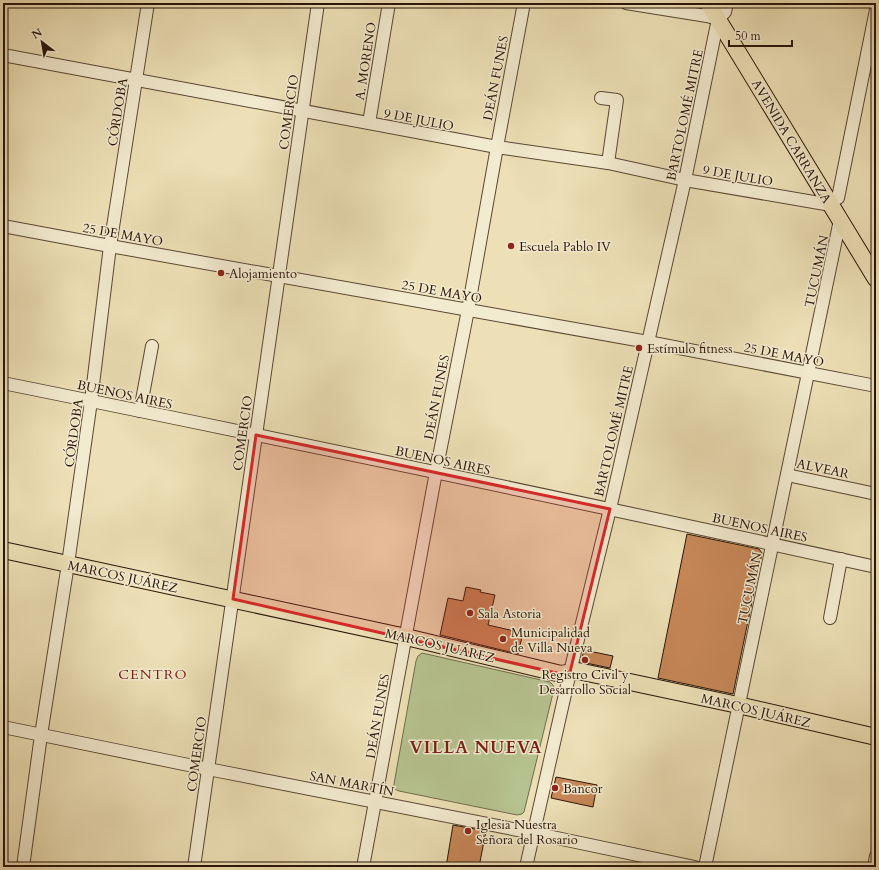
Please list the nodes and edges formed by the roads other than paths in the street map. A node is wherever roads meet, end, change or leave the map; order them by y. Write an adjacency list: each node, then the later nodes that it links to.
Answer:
1 (148, 3): 11 (street, CÓRDOBA)
2 (318, 3): 13 (street, COMERCIO)
3 (389, 3): 14 (street, A. MORENO)
4 (524, 3): 15 (street, DEÁN FUNES)
5 (626, 3): 7 (street)
6 (708, 3): 7 (main road, AVENIDA CARRANZA)
7 (723, 9): 17 (street, BARTOLOMÉ MITRE); 18 (main road, AVENIDA CARRANZA)
8 (876, 10): 9 (street)
9 (874, 31): 18 (street)
10 (3, 55): 11 (street, 9 DE JULIO)
11 (136, 79): 13 (street, 9 DE JULIO); 21 (street, CÓRDOBA)
12 (601, 98): 16 (street)
13 (302, 111): 14 (street, 9 DE JULIO); 23 (street, COMERCIO)
14 (369, 124): 15 (street, 9 DE JULIO)
15 (497, 147): 16 (street, 9 DE JULIO); 25 (street, DEÁN FUNES)
16 (608, 163): 17 (street, 9 DE JULIO)
17 (685, 180): 18 (street, 9 DE JULIO); 26 (street, BARTOLOMÉ MITRE)
18 (835, 202): 19 (main road, AVENIDA CARRANZA); 22 (main road, AVENIDA CARRANZA)
19 (840, 220): 24 (main road, AVENIDA CARRANZA); 28 (street, TUCUMÁN)
20 (3, 226): 21 (street, 25 DE MAYO)
21 (110, 246): 23 (street, 25 DE MAYO); 31 (street, CÓRDOBA)
22 (876, 259)
23 (279, 276): 25 (street, 25 DE MAYO); 33 (street, COMERCIO)
24 (876, 279)
25 (468, 310): 26 (street, 25 DE MAYO); 34 (street, DEÁN FUNES)
26 (648, 342): 28 (street, 25 DE MAYO); 37 (street, BARTOLOMÉ MITRE)
27 (152, 346): 32 (street)
28 (808, 373): 30 (street, 25 DE MAYO); 35 (street, TUCUMÁN)
29 (3, 383): 31 (street, BUENOS AIRES)
30 (876, 386)
31 (92, 401): 32 (street, BUENOS AIRES); 41 (street, CÓRDOBA)
32 (140, 411): 33 (street, BUENOS AIRES)
33 (256, 435): 34 (street, BUENOS AIRES); 43 (street, COMERCIO)
34 (436, 472): 37 (street, BUENOS AIRES); 45 (street, DEÁN FUNES)
35 (787, 475): 36 (street, ALVEAR); 38 (street, TUCUMÁN)
36 (876, 494)
37 (610, 509): 38 (street, BUENOS AIRES); 48 (street, BARTOLOMÉ MITRE)
38 (773, 544): 40 (street, BUENOS AIRES); 49 (street, TUCUMÁN)
39 (3, 550): 41 (main road, MARCOS JUÁREZ)
40 (841, 559): 42 (street, BUENOS AIRES); 44 (street)
41 (68, 564): 43 (main road, MARCOS JUÁREZ); 51 (street, CÓRDOBA)
42 (876, 567)
43 (233, 599): 45 (main road, MARCOS JUÁREZ); 53 (street, COMERCIO)
44 (830, 618)
45 (406, 637): 46 (main road, MARCOS JUÁREZ); 47 (street, DEÁN FUNES)
46 (433, 643): 47 (street); 48 (main road, MARCOS JUÁREZ)
47 (401, 665): 54 (street, DEÁN FUNES)
48 (570, 672): 49 (main road, MARCOS JUÁREZ); 55 (street, BARTOLOMÉ MITRE)
49 (738, 705): 52 (main road, MARCOS JUÁREZ); 62 (street, TUCUMÁN)
50 (3, 727): 51 (street, SAN MARTÍN)
51 (41, 735): 53 (street, SAN MARTÍN); 57 (street, CÓRDOBA)
52 (876, 737)
53 (208, 769): 54 (street, SAN MARTÍN); 58 (street, COMERCIO)
54 (376, 802): 55 (street, SAN MARTÍN); 59 (street, DEÁN FUNES)
55 (533, 833): 60 (street, BARTOLOMÉ MITRE); 61 (street, SAN MARTÍN)
56 (876, 856): 63 (street)
57 (23, 867)
58 (194, 867)
59 (363, 867)
60 (526, 867)
61 (695, 867)
62 (705, 867)
63 (874, 867)

